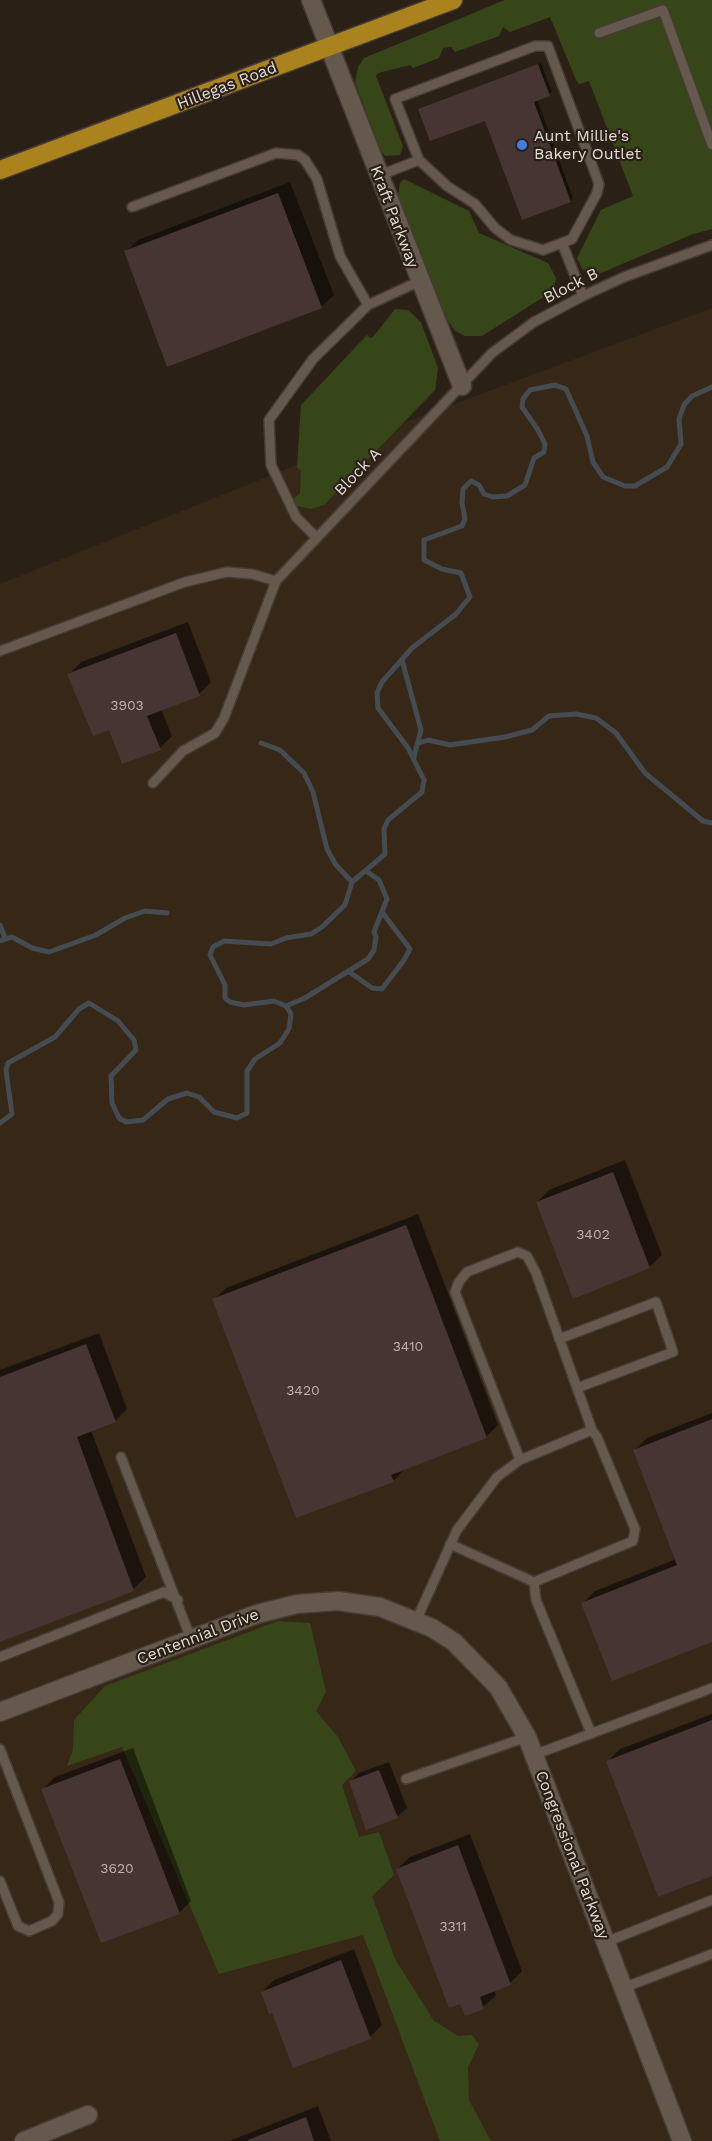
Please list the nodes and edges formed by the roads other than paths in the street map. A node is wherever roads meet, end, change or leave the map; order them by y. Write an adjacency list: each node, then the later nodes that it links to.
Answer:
1 (311, 0): 4 (street, Kraft Parkway)
2 (453, 0): 4 (main road, Hillegas Road)
3 (599, 33): 5 (lane)
4 (329, 48): 7 (main road, Hillegas Road); 8 (street, Kraft Parkway)
5 (712, 145)
6 (419, 160): 8 (lane); 10 (lane); 10 (lane)
7 (0, 170)
8 (378, 176): 12 (street, Kraft Parkway)
9 (132, 207): 14 (lane)
10 (562, 243): 13 (lane)
11 (712, 245): 13 (lane, Block B)
12 (420, 281): 14 (lane); 15 (street, Kraft Parkway)
13 (583, 296): 15 (lane, Block B)
14 (368, 305): 16 (lane)
15 (462, 386): 16 (lane, Block A)
16 (316, 538): 17 (lane, Block A)
17 (276, 581): 18 (lane); 19 (lane)
18 (0, 651)
19 (153, 783)
20 (559, 1339): 21 (lane); 21 (lane); 24 (lane)
21 (577, 1388): 22 (lane)
22 (592, 1430): 24 (lane); 26 (lane)
23 (121, 1457): 27 (lane)
24 (520, 1460): 25 (lane)
25 (450, 1544): 26 (lane); 28 (lane)
26 (534, 1582): 33 (lane)
27 (178, 1600): 29 (lane); 30 (lane)
28 (409, 1618): 29 (street, Centennial Drive); 34 (street, Congressional Parkway)
29 (191, 1639): 32 (street, Centennial Drive)
30 (0, 1657)
31 (712, 1688): 33 (lane)
32 (0, 1712)
33 (591, 1733): 36 (lane)
34 (527, 1737): 36 (street, Congressional Parkway); 37 (lane)
35 (0, 1749): 38 (lane)
36 (534, 1755): 40 (street, Congressional Parkway)
37 (406, 1779)
38 (0, 1881)
39 (712, 1900): 40 (lane)
40 (606, 1942): 42 (street, Congressional Parkway)
41 (712, 1954): 42 (lane)
42 (623, 1988): 45 (street, Congressional Parkway)
43 (88, 2115): 44 (street)
44 (24, 2141)
45 (682, 2141)

